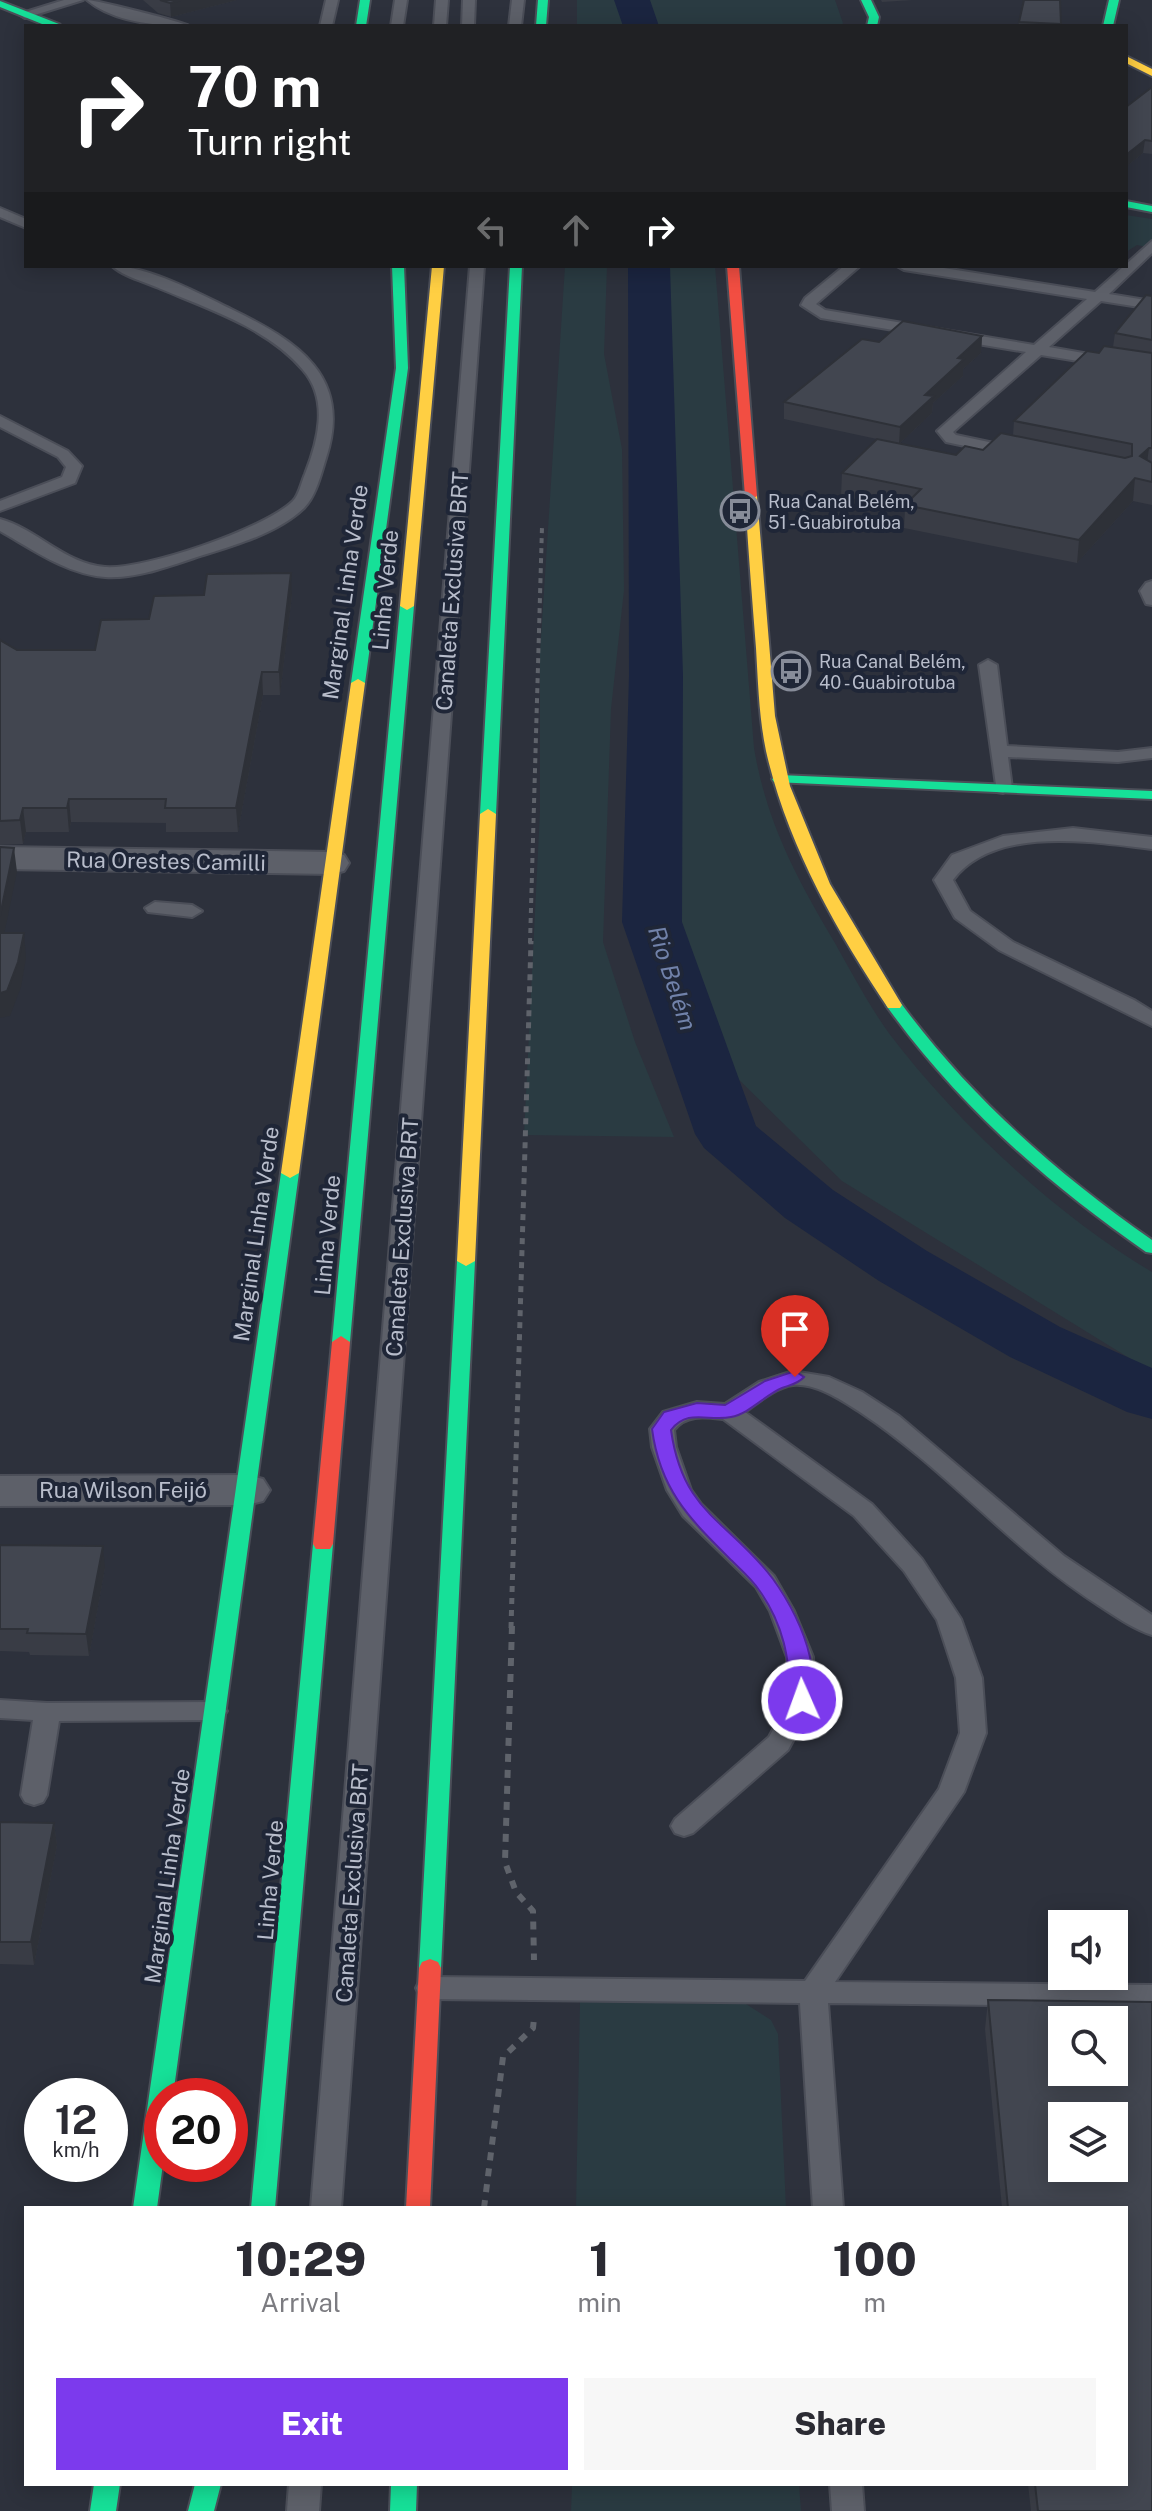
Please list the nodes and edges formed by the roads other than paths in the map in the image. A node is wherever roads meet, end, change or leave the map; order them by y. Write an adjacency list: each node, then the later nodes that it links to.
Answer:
1 (77, 0): 13 (lane)
2 (93, 0): 15 (lane)
3 (332, 0): 16 (lane)
4 (365, 0): 17 (main road)
5 (401, 0): 18 (lane)
6 (442, 0): 19 (lane)
7 (469, 0): 20 (lane)
8 (518, 0): 21 (lane)
9 (543, 0): 22 (main road)
10 (866, 0): 23 (main road)
11 (1114, 0): 24 (main road)
12 (0, 4): 13 (main road)
13 (25, 14): 14 (main road)
14 (51, 24)
15 (173, 24)
16 (326, 24)
17 (361, 24)
18 (397, 24)
19 (440, 24)
20 (468, 24)
21 (515, 24)
22 (541, 24)
23 (872, 24)
24 (1108, 24)
25 (1128, 204): 26 (main road)
26 (1152, 209)
27 (0, 212): 28 (lane)
28 (24, 223)
29 (1150, 250): 38 (lane)
30 (123, 268): 45 (lane)
31 (398, 268): 56 (main road, Marginal Linha Verde)
32 (438, 268): 74 (main road, Linha Verde)
33 (477, 268): 75 (lane, Canaleta Exclusiva BRT)
34 (516, 268): 70 (main road)
35 (733, 268): 51 (main road)
36 (851, 268): 40 (lane)
37 (917, 268): 38 (lane)
38 (1099, 296): 39 (lane); 40 (lane)
39 (1152, 305)
40 (1037, 350): 41 (lane); 43 (lane)
41 (1152, 369)
42 (0, 421): 44 (lane)
43 (1030, 455)
44 (0, 506)
45 (0, 524)
46 (1152, 586): 47 (lane)
47 (1152, 600)
48 (988, 665): 49 (lane)
49 (998, 751): 50 (lane); 52 (lane)
50 (1152, 753)
51 (779, 779): 52 (main road); 60 (main road)
52 (1003, 788): 53 (main road)
53 (1152, 795)
54 (1152, 843): 59 (lane)
55 (0, 858): 56 (street, Rua Orestes Camilli)
56 (331, 863): 62 (main road, Marginal Linha Verde)
57 (155, 908): 58 (lane)
58 (192, 911)
59 (1152, 1020)
60 (1152, 1248)
61 (729, 1412): 64 (lane); 69 (lane); 71 (lane)
62 (247, 1490): 63 (street, Rua Wilson Feijó); 66 (main road, Marginal Linha Verde)
63 (0, 1491)
64 (1152, 1626)
65 (0, 1709): 67 (lane)
66 (214, 1711): 67 (lane); 73 (main road, Marginal Linha Verde)
67 (47, 1712): 68 (lane)
68 (34, 1795)
69 (684, 1826)
70 (429, 1988): 71 (lane); 76 (main road)
71 (813, 1992): 72 (lane); 77 (lane)
72 (1152, 1996)
73 (145, 2206)
74 (263, 2206)
75 (326, 2206)
76 (418, 2206)
77 (828, 2206)
78 (107, 2486): 83 (main road)
79 (207, 2486): 84 (main road)
80 (305, 2486): 85 (lane)
81 (404, 2486): 86 (main road)
82 (846, 2486): 87 (lane)
83 (103, 2511)
84 (201, 2511)
85 (303, 2511)
86 (403, 2511)
87 (848, 2511)

